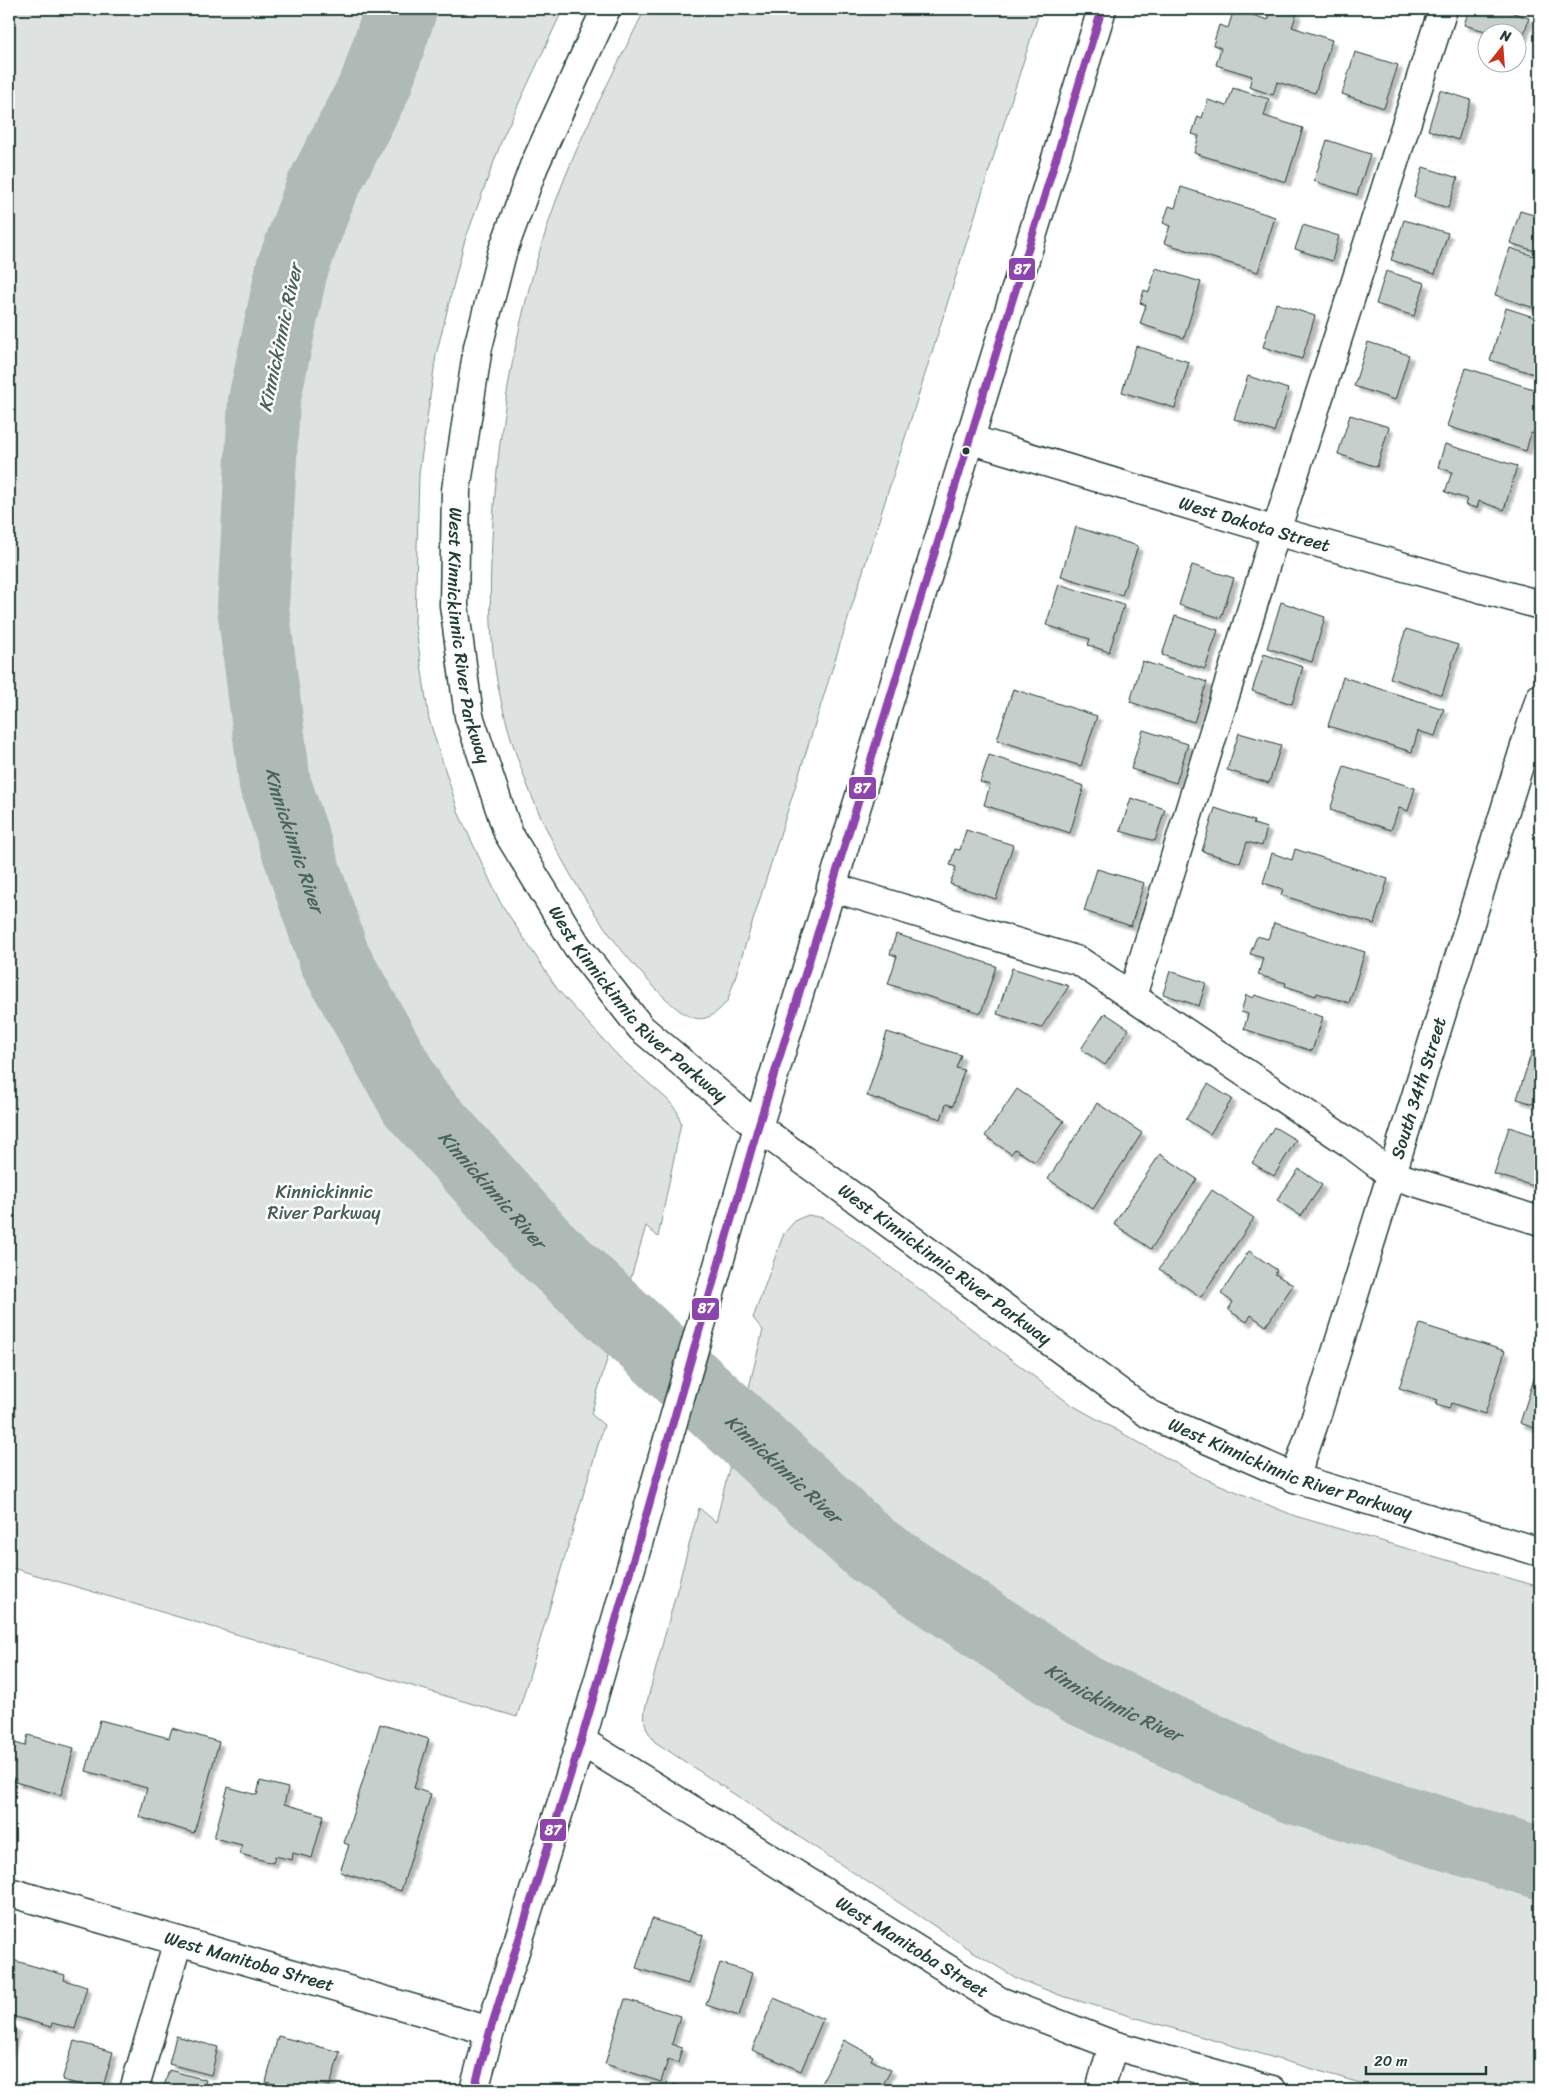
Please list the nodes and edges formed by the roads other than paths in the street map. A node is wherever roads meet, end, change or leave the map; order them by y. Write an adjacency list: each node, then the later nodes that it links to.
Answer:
1 (606, 9): 10 (street, West Kinnickinnic River Parkway)
2 (1102, 9): 4 (street)
3 (1443, 9): 5 (street)
4 (968, 439): 5 (street, West Dakota Street); 8 (street)
5 (1276, 531): 6 (street, West Dakota Street); 9 (street)
6 (1540, 605)
7 (1540, 698): 11 (street, South 34th Street)
8 (831, 887): 9 (street); 10 (street)
9 (1132, 996): 11 (street)
10 (758, 1127): 13 (street, West Kinnickinnic River Parkway); 15 (street)
11 (1392, 1175): 12 (street); 13 (street, South 34th Street)
12 (1540, 1221)
13 (1295, 1478): 14 (street, West Kinnickinnic River Parkway)
14 (1540, 1552)
15 (581, 1740): 18 (street); 19 (street, West Manitoba Street)
16 (9, 1892): 17 (street, West Manitoba Street)
17 (178, 1941): 18 (street, West Manitoba Street); 20 (street)
18 (490, 2031): 21 (street)
19 (1113, 2045): 22 (street); 23 (street, West Manitoba Street)
20 (134, 2090)
21 (474, 2090)
22 (1100, 2090)
23 (1272, 2090)

